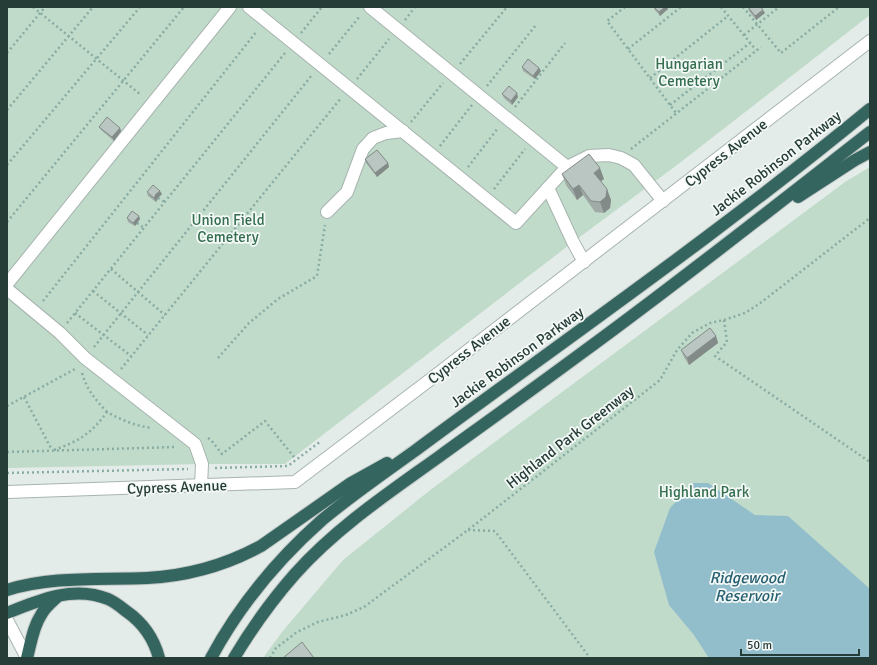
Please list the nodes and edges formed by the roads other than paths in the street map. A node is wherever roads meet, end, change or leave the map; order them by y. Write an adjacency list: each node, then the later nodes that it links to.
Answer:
1 (230, 7): 15 (street)
2 (249, 7): 6 (street)
3 (366, 10): 9 (street)
4 (870, 41): 11 (street, Cypress Avenue)
5 (870, 109): 17 (highway, Jackie Robinson Parkway)
6 (402, 131): 10 (street); 12 (street)
7 (870, 132): 13 (highway)
8 (870, 152): 13 (highway)
9 (567, 167): 10 (street); 11 (street)
10 (548, 188): 14 (street)
11 (663, 201): 14 (street, Cypress Avenue)
12 (327, 212)
13 (746, 229): 27 (highway)
14 (584, 262): 18 (street, Cypress Avenue)
15 (7, 284)
16 (7, 289): 18 (street)
17 (437, 435): 20 (highway); 26 (highway, Jackie Robinson Parkway)
18 (201, 486): 19 (street, Cypress Avenue)
19 (7, 492)
20 (7, 590)
21 (59, 595): 22 (highway); 24 (highway); 25 (highway)
22 (7, 613)
23 (7, 620): 24 (street)
24 (27, 658)
25 (159, 658)
26 (211, 658)
27 (234, 658)

